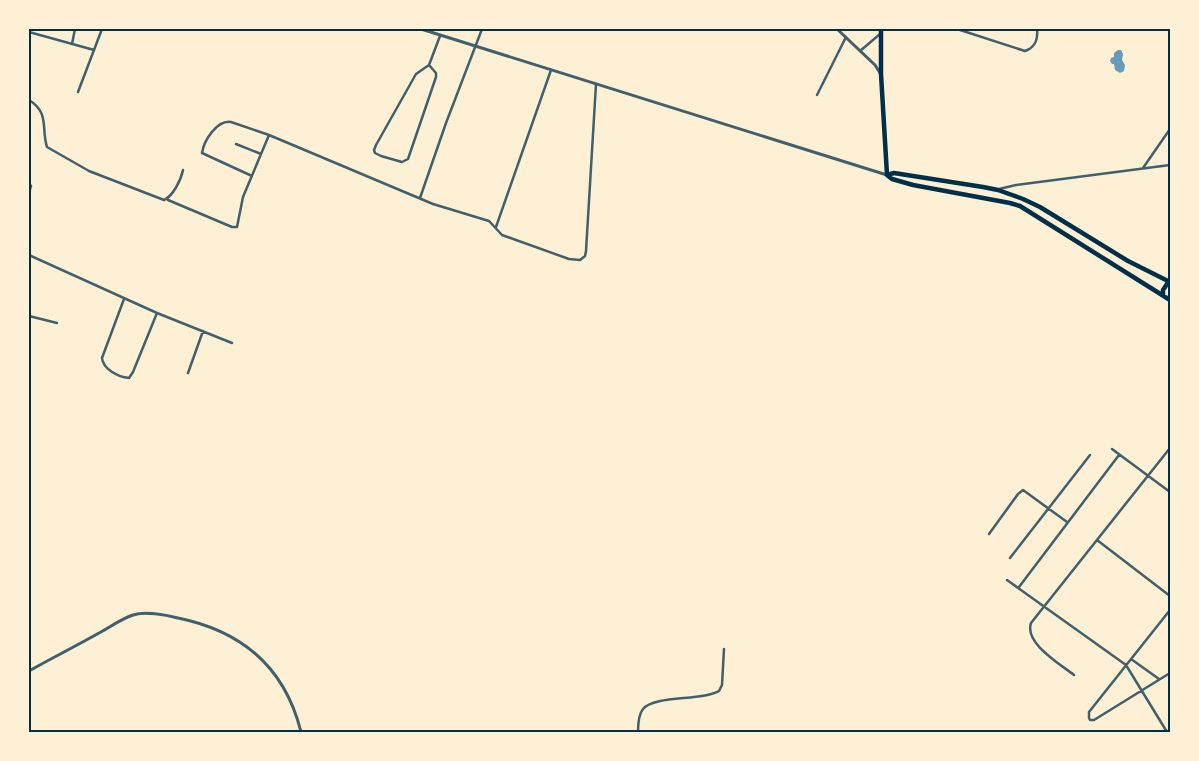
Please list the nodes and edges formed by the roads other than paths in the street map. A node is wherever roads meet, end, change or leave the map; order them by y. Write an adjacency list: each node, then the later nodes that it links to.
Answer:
1 (38, 29): 11 (street)
2 (75, 29): 14 (street)
3 (102, 29): 16 (street)
4 (421, 29): 12 (street)
5 (482, 29): 15 (street)
6 (837, 29): 13 (street)
7 (957, 29): 8 (street)
8 (1037, 29)
9 (881, 31): 17 (street); 20 (main road)
10 (29, 32): 11 (street)
11 (37, 35): 14 (street)
12 (440, 36): 15 (street); 18 (street)
13 (846, 37): 17 (street); 23 (street)
14 (72, 44): 16 (street)
15 (475, 47): 19 (street); 37 (street)
16 (94, 50): 22 (street)
17 (860, 50): 20 (street)
18 (429, 65): 18 (street)
19 (551, 70): 21 (street); 39 (street)
20 (881, 74): 32 (main road)
21 (596, 84): 32 (street); 39 (street)
22 (78, 92)
23 (818, 95)
24 (29, 100): 38 (street)
25 (1170, 128): 30 (street)
26 (269, 135): 28 (street); 33 (street); 37 (street)
27 (236, 144): 28 (street)
28 (261, 154): 33 (street)
29 (1170, 165): 30 (street)
30 (1143, 169): 35 (street)
31 (183, 170): 38 (street)
32 (887, 175): 35 (main road); 42 (main road)
33 (252, 176): 38 (street)
34 (29, 184): 36 (street)
35 (998, 190): 41 (main road)
36 (29, 193)
37 (420, 198): 39 (street)
38 (167, 199)
39 (496, 228)
40 (29, 255): 43 (street)
41 (1170, 282): 42 (main road)
42 (1163, 295): 44 (main road)
43 (124, 298): 45 (street); 45 (street)
44 (1170, 300)
45 (157, 313): 48 (street)
46 (29, 316): 47 (street)
47 (57, 324)
48 (203, 331): 49 (street); 50 (street)
49 (232, 343)
50 (188, 373)
51 (1170, 448): 55 (street)
52 (1112, 449): 54 (street)
53 (1090, 455): 57 (street)
54 (1119, 456): 55 (street); 58 (street)
55 (1148, 476): 56 (street); 60 (street)
56 (1170, 492)
57 (1049, 508): 58 (street); 59 (street); 61 (street)
58 (1067, 522): 63 (street)
59 (989, 534)
60 (1097, 540): 64 (street); 65 (street)
61 (1010, 558)
62 (1007, 580): 63 (street)
63 (1019, 587): 65 (street)
64 (1170, 596)
65 (1044, 606): 69 (street); 72 (street)
66 (1170, 610): 68 (street)
67 (724, 650): 76 (street)
68 (1131, 659): 69 (street); 73 (street)
69 (1126, 665): 74 (street); 74 (street)
70 (29, 671): 75 (street)
71 (1170, 672): 73 (street)
72 (1074, 675)
73 (1159, 679): 74 (street)
74 (1141, 691): 77 (street)
75 (301, 732)
76 (638, 732)
77 (1167, 732)

